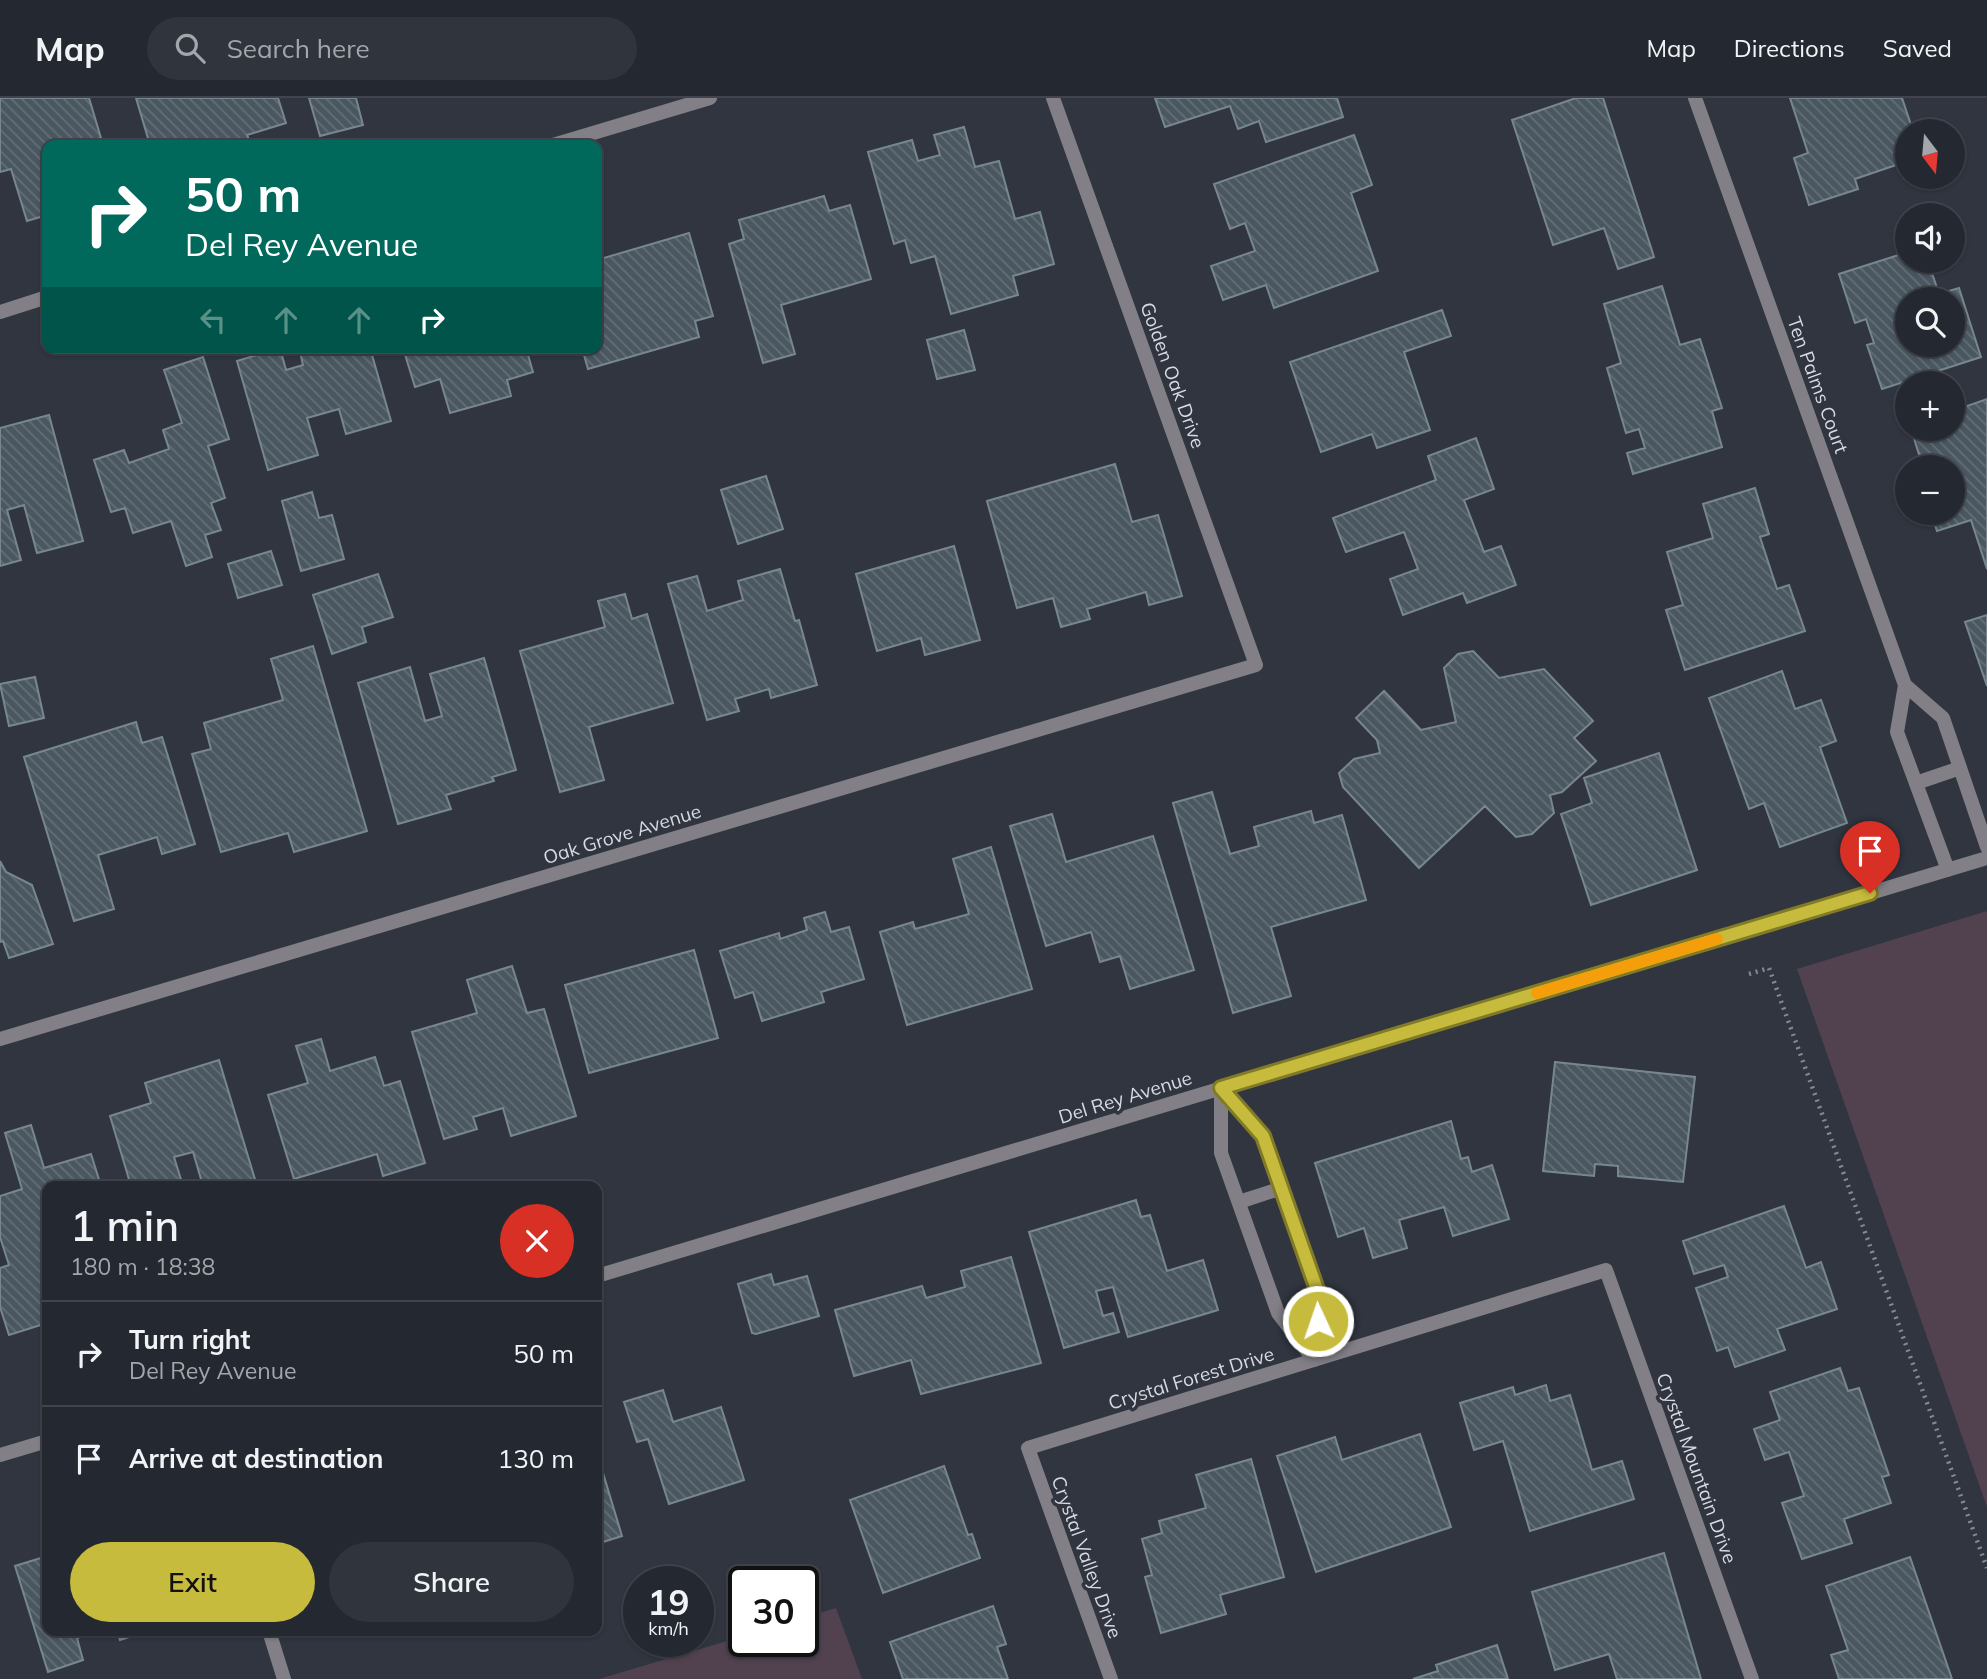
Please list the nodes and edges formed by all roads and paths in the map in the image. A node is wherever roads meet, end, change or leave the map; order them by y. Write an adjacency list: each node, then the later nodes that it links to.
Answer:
1 (709, 98): 4 (street)
2 (1053, 98): 7 (street, Golden Oak Drive)
3 (1695, 98): 8 (street, Ten Palms Court)
4 (569, 140)
5 (42, 299): 6 (street)
6 (0, 312)
7 (1256, 666): 15 (street, Oak Grove Avenue)
8 (1905, 685): 9 (street, Ten Palms Court); 10 (street, Ten Palms Court)
9 (1960, 768): 10 (street); 11 (street, Ten Palms Court)
10 (1916, 783): 13 (street, Ten Palms Court)
11 (1987, 846)
12 (1987, 858): 13 (street, Del Rey Avenue)
13 (1948, 870): 16 (street, Del Rey Avenue)
14 (1748, 974): 25 (path)
15 (0, 1039)
16 (1221, 1088): 17 (street); 18 (street); 20 (street, Del Rey Avenue)
17 (1282, 1188): 18 (street); 21 (street)
18 (1239, 1202): 21 (street)
19 (1606, 1270): 21 (street, Crystal Forest Drive); 29 (street, Crystal Mountain Drive)
20 (602, 1274)
21 (1314, 1360): 23 (street, Crystal Forest Drive)
22 (42, 1442): 24 (street)
23 (1028, 1448): 28 (street, Crystal Valley Drive)
24 (0, 1455)
25 (1987, 1568)
26 (271, 1636): 27 (street)
27 (284, 1679)
28 (1111, 1679)
29 (1752, 1679)

